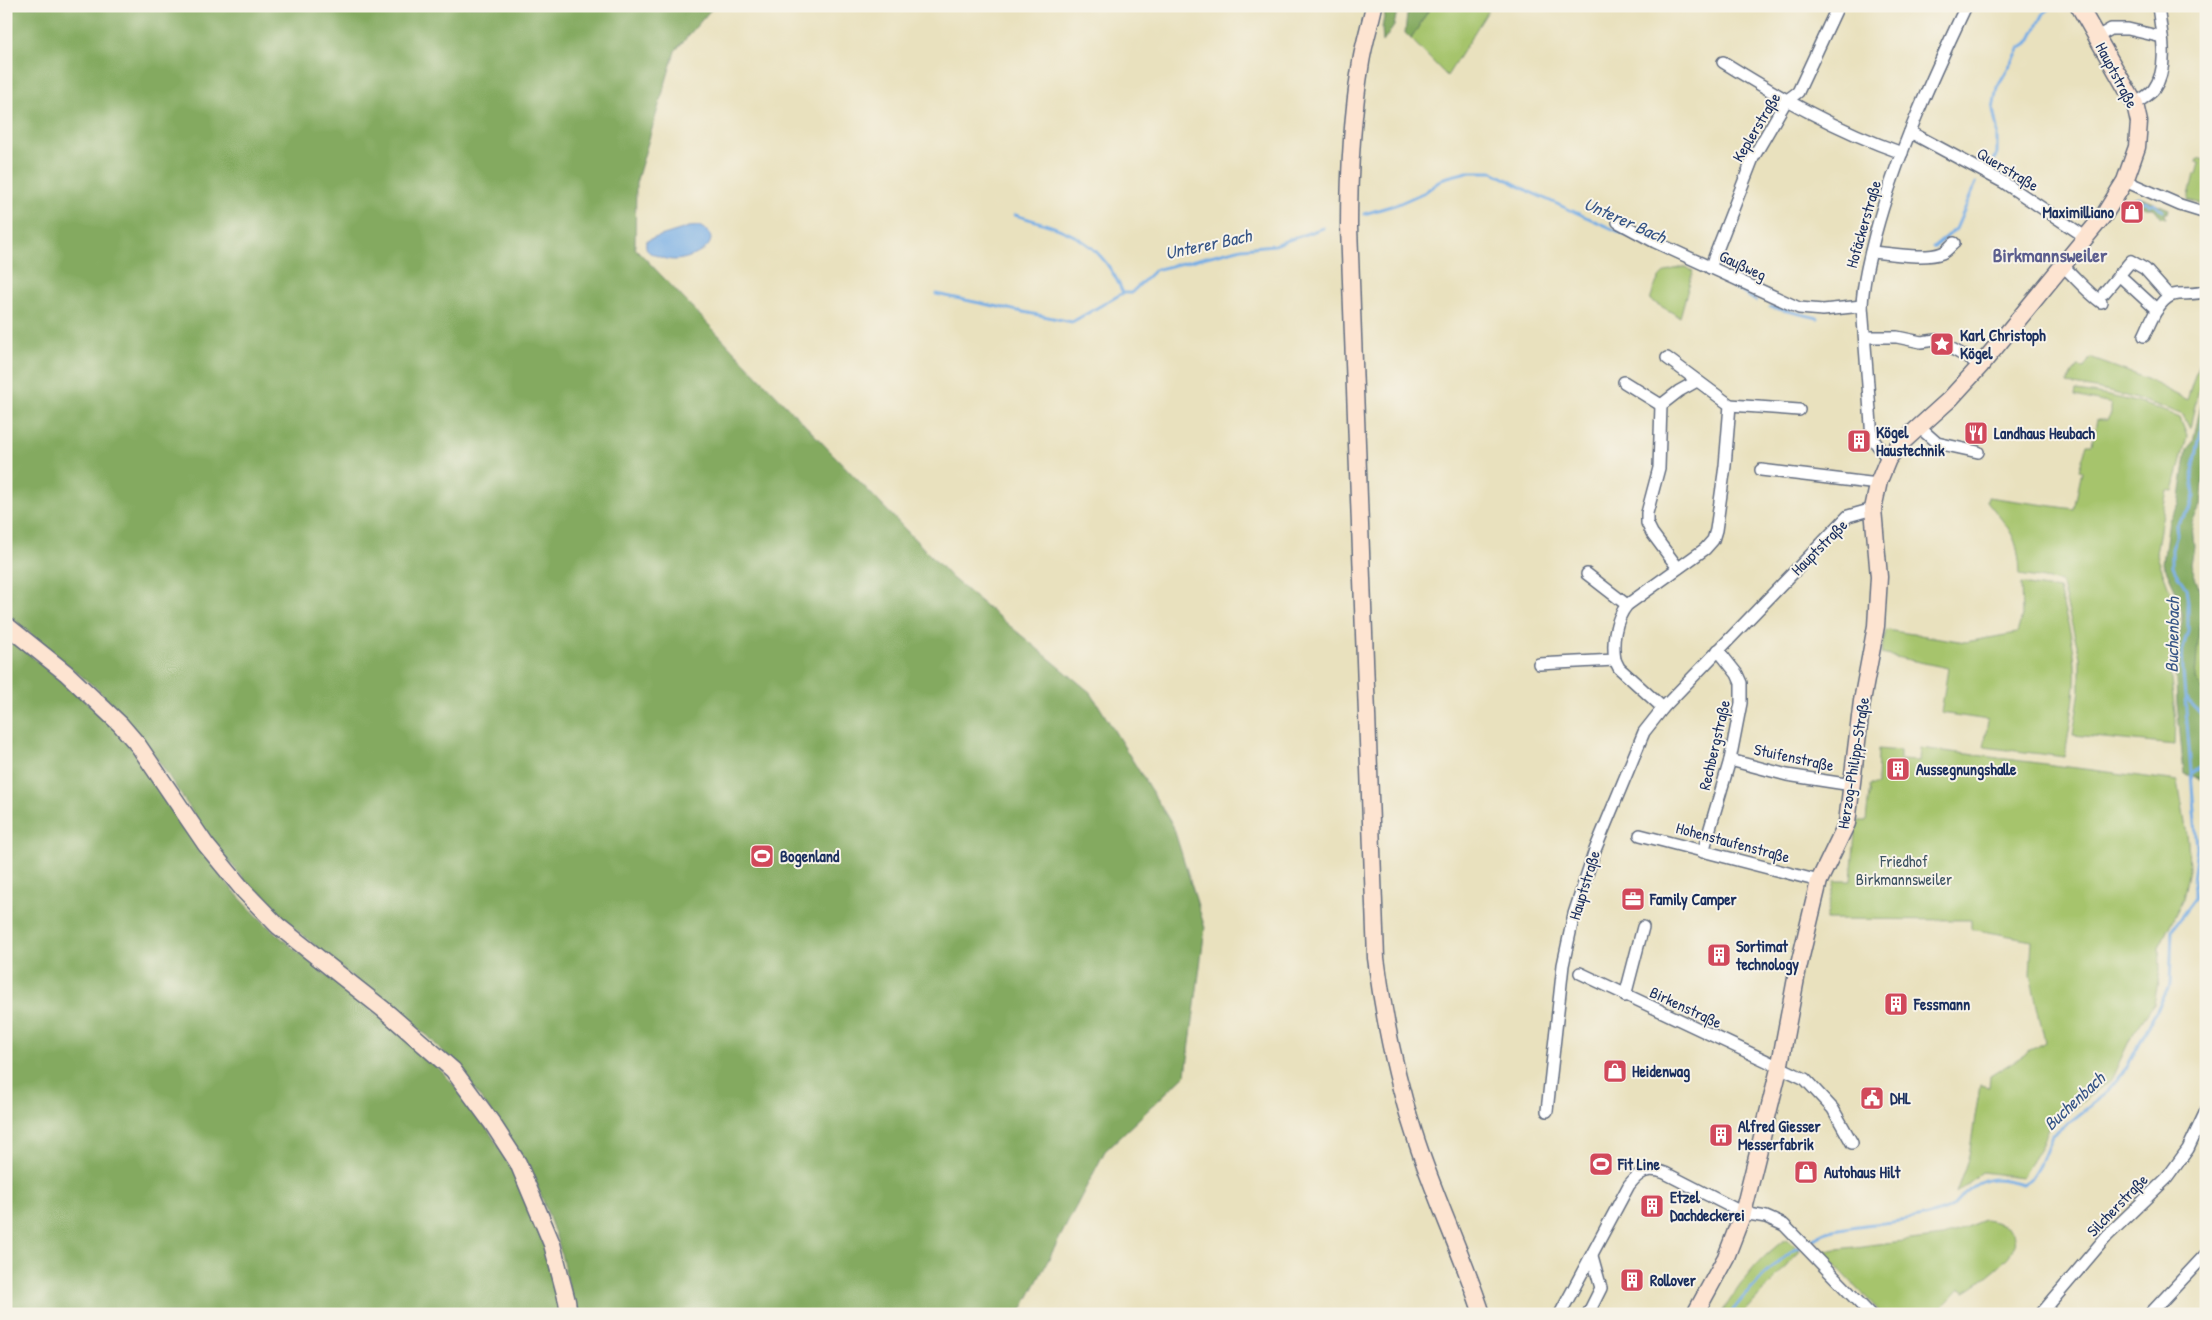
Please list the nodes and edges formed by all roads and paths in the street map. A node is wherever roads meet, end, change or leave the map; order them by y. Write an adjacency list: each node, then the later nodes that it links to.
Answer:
1 (1374, 6): 65 (street)
2 (1838, 6): 9 (street, Keplerstraße)
3 (1966, 6): 11 (street, Hofäckerstraße)
4 (2079, 6): 6 (street, Hauptstraße)
5 (2158, 6): 7 (street)
6 (2097, 37): 7 (street); 10 (street, Hauptstraße)
7 (2162, 37): 10 (street)
8 (1723, 62): 9 (street)
9 (1786, 101): 12 (street); 20 (street, Keplerstraße)
10 (2135, 104): 13 (street, Hauptstraße)
11 (1910, 132): 12 (street, Hofäckerstraße); 16 (street, Querstraße)
12 (1902, 153): 18 (street, Hofäckerstraße)
13 (2125, 181): 14 (street); 16 (street, Hauptstraße)
14 (2206, 213)
15 (1618, 222): 20 (street, Gaußweg)
16 (2087, 238): 19 (street, Hauptstraße)
17 (1954, 243): 18 (street)
18 (1871, 252): 24 (street, Hofäckerstraße)
19 (2063, 266): 21 (street); 29 (street, Hauptstraße)
20 (1710, 268): 24 (street, Gaußweg)
21 (2119, 275): 23 (street); 25 (street)
22 (2206, 291): 23 (street)
23 (2169, 296): 25 (street)
24 (1862, 306): 27 (street, Hofäckerstraße)
25 (2157, 310): 26 (street)
26 (2144, 336)
27 (1865, 337): 29 (street); 37 (street, Hofäckerstraße)
28 (1667, 358): 30 (street)
29 (1981, 365): 35 (street, Hauptstraße)
30 (1697, 381): 32 (street); 33 (street)
31 (1624, 382): 32 (street)
32 (1661, 405): 41 (street)
33 (1730, 405): 34 (street); 41 (street)
34 (1799, 410)
35 (1919, 427): 36 (street); 37 (street, Hauptstraße)
36 (1978, 452)
37 (1888, 459): 39 (street, Hauptstraße)
38 (1761, 470): 39 (street)
39 (1878, 484): 40 (street, Hauptstraße)
40 (1872, 509): 45 (street, Hauptstraße); 50 (street, Herzog-Philipp-Straße)
41 (1678, 568): 43 (street)
42 (1587, 574): 43 (street)
43 (1627, 606): 46 (street)
44 (6, 625): 64 (street)
45 (1718, 650): 48 (street, Hauptstraße); 49 (street, Rechbergstraße)
46 (1615, 660): 47 (street); 48 (street)
47 (1539, 664)
48 (1663, 708): 58 (street, Hauptstraße)
49 (1730, 760): 50 (street, Stuifenstraße); 52 (street, Rechbergstraße)
50 (1852, 785): 53 (street, Herzog-Philipp-Straße)
51 (1640, 834): 52 (street, Hohenstaufenstraße)
52 (1703, 852): 53 (street, Hohenstaufenstraße)
53 (1819, 881): 57 (street, Herzog-Philipp-Straße)
54 (1643, 927): 56 (street)
55 (1580, 973): 56 (street, Birkenstraße)
56 (1626, 996): 57 (street, Birkenstraße)
57 (1779, 1068): 60 (street); 61 (street, Herzog-Philipp-Straße)
58 (1547, 1111)
59 (2206, 1111): 70 (street, Silcherstraße)
60 (1852, 1143)
61 (1743, 1213): 63 (street); 68 (street, Herzog-Philipp-Straße); 69 (street)
62 (2206, 1254): 71 (street)
63 (1592, 1256): 66 (street); 67 (street)
64 (568, 1314)
65 (1482, 1314)
66 (1560, 1314)
67 (1588, 1314)
68 (1695, 1314)
69 (1870, 1314)
70 (2041, 1314)
71 (2150, 1314)

